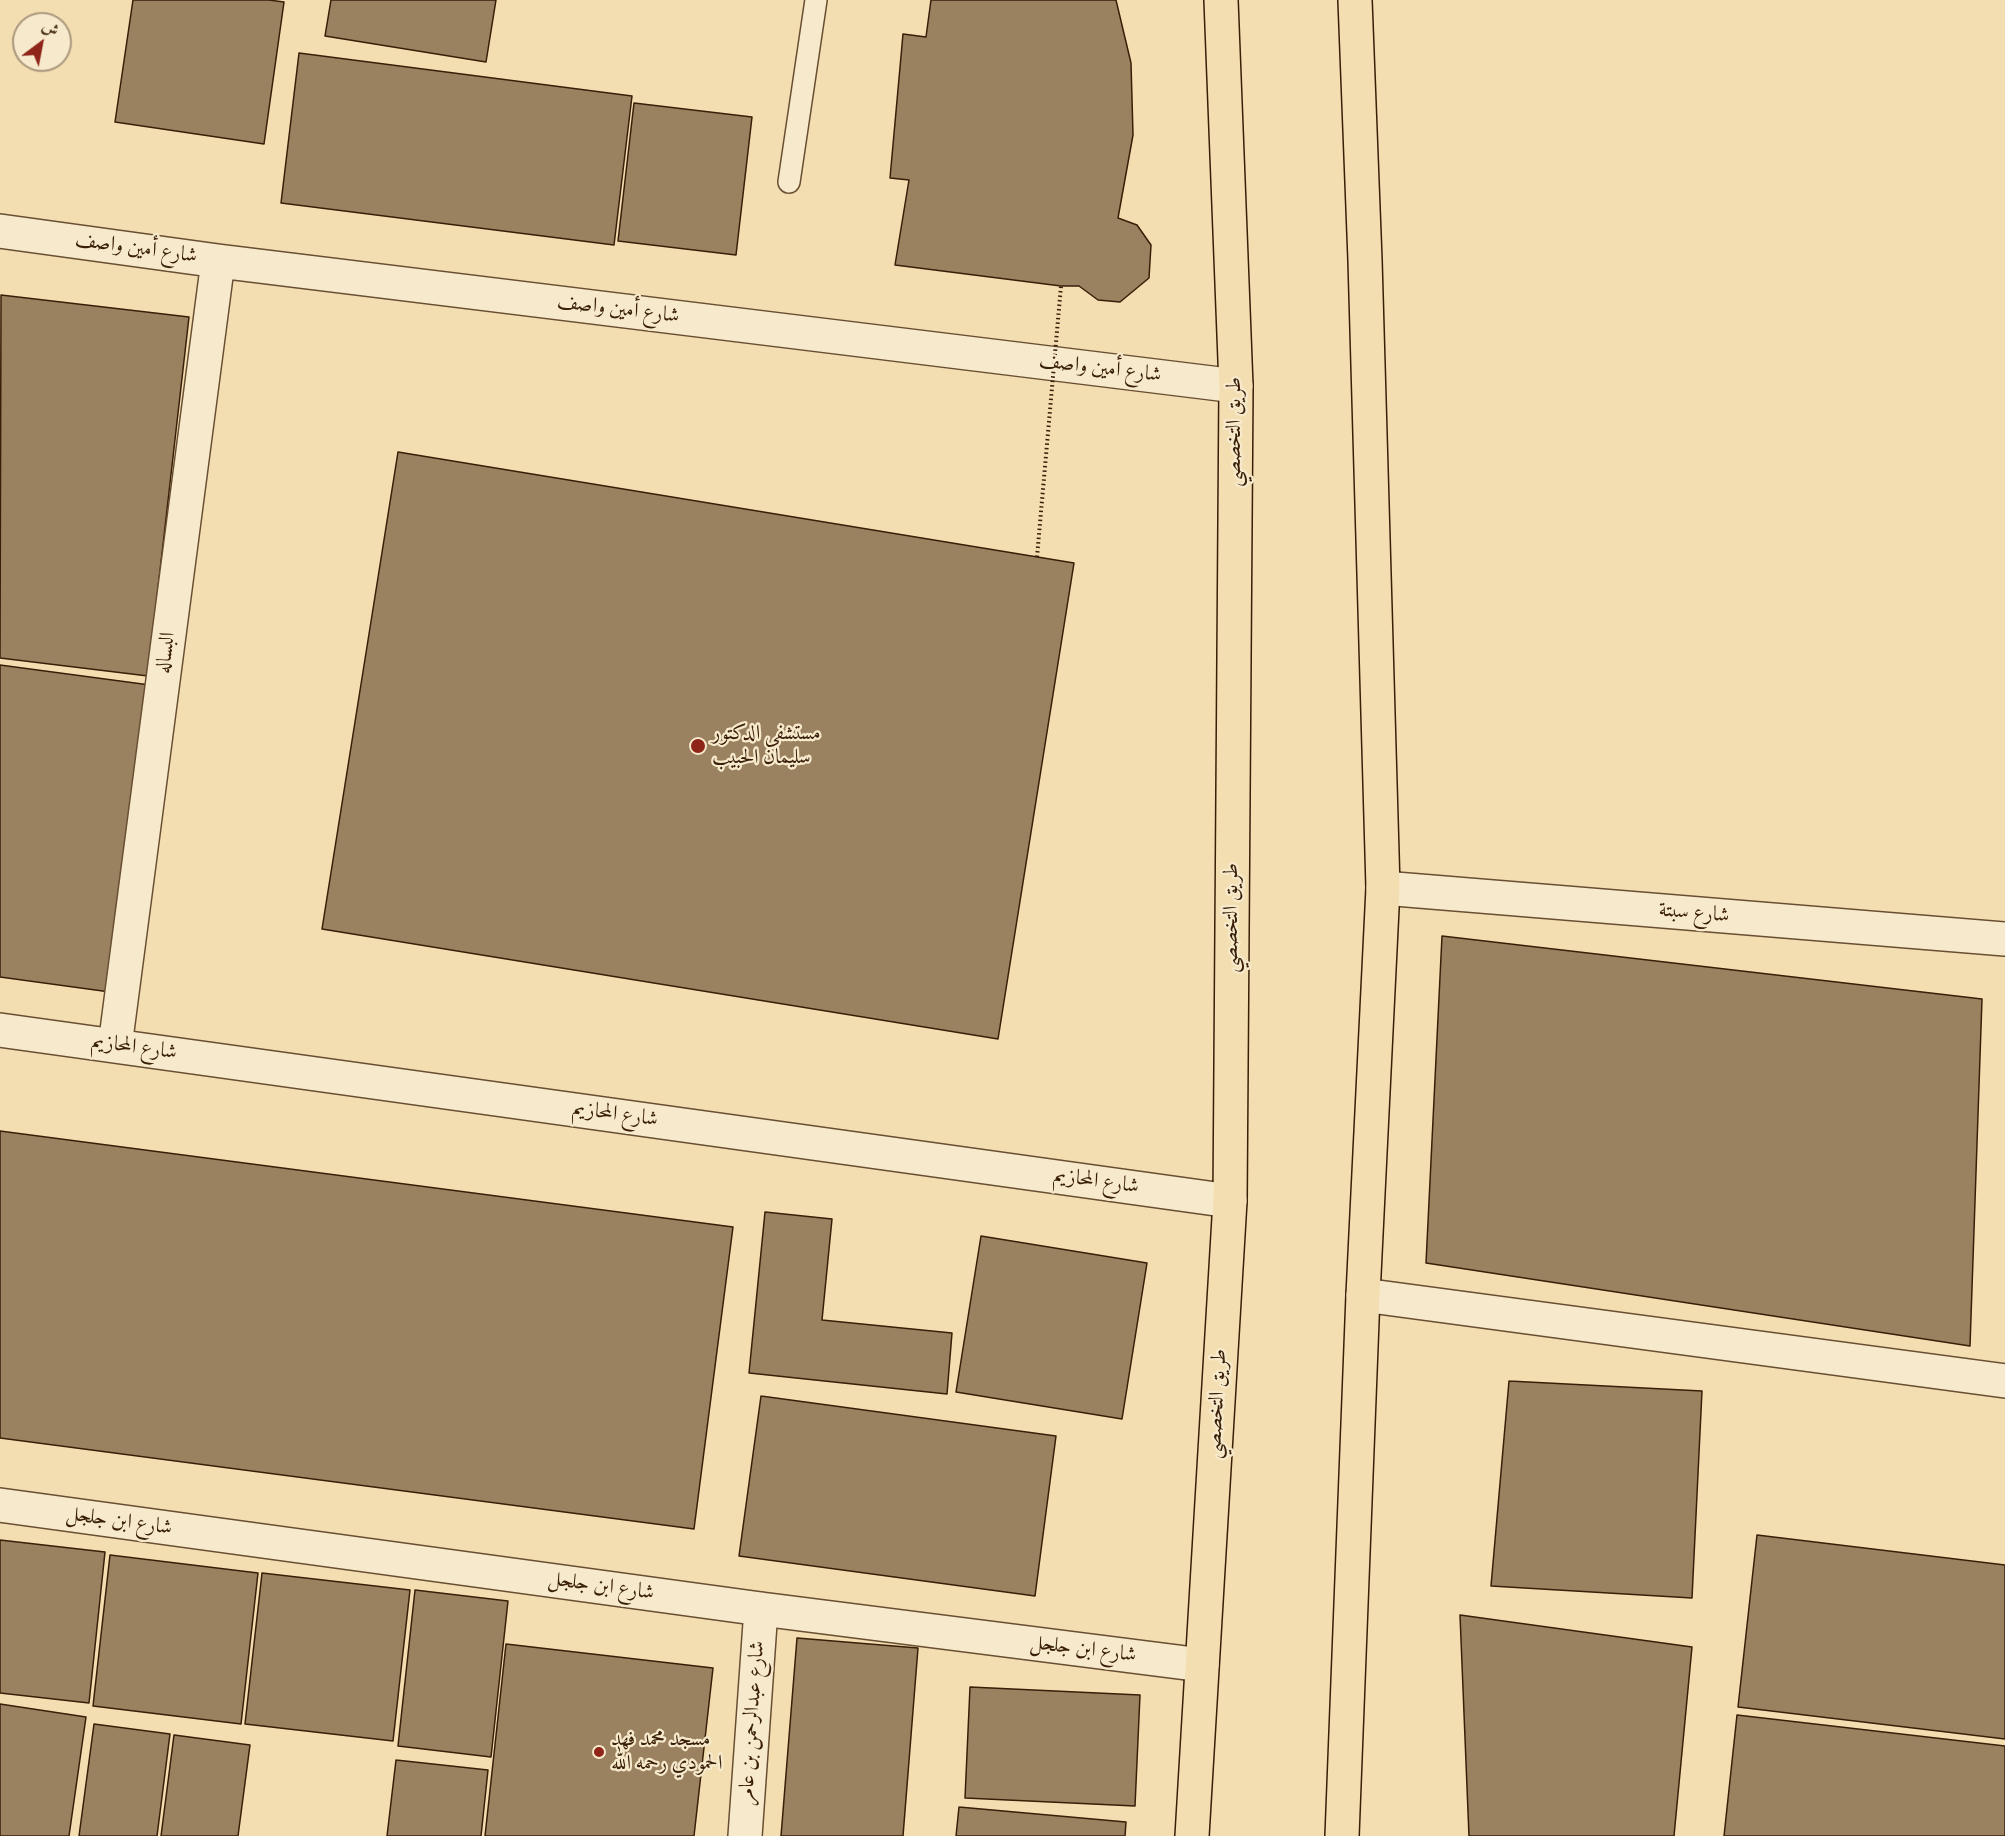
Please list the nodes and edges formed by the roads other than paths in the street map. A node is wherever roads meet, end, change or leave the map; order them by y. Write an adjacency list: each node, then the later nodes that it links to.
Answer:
1 (816, 0): 4 (lane)
2 (1221, 0): 7 (main road, طريق التخصصي)
3 (1354, 0): 8 (main road)
4 (789, 182)
5 (0, 231): 6 (street, شارع أمين واصف)
6 (218, 261): 7 (street, شارع أمين واصف); 11 (street, البساله)
7 (1236, 386): 12 (main road, طريق التخصصي)
8 (1383, 888): 9 (street, شارع سبتة); 13 (main road)
9 (2005, 939)
10 (0, 1030): 11 (street, شارع المحازيم)
11 (116, 1046): 12 (street, شارع المحازيم)
12 (1230, 1201): 17 (main road, طريق التخصصي)
13 (1363, 1294): 14 (street); 20 (main road)
14 (2005, 1381)
15 (0, 1505): 16 (street, شارع ابن جلجل)
16 (761, 1609): 17 (street, شارع ابن جلجل); 18 (street, شارع عبدالرحمن بن عامر)
17 (1202, 1665): 19 (main road, طريق التخصصي)
18 (745, 1836)
19 (1192, 1836)
20 (1342, 1836)

